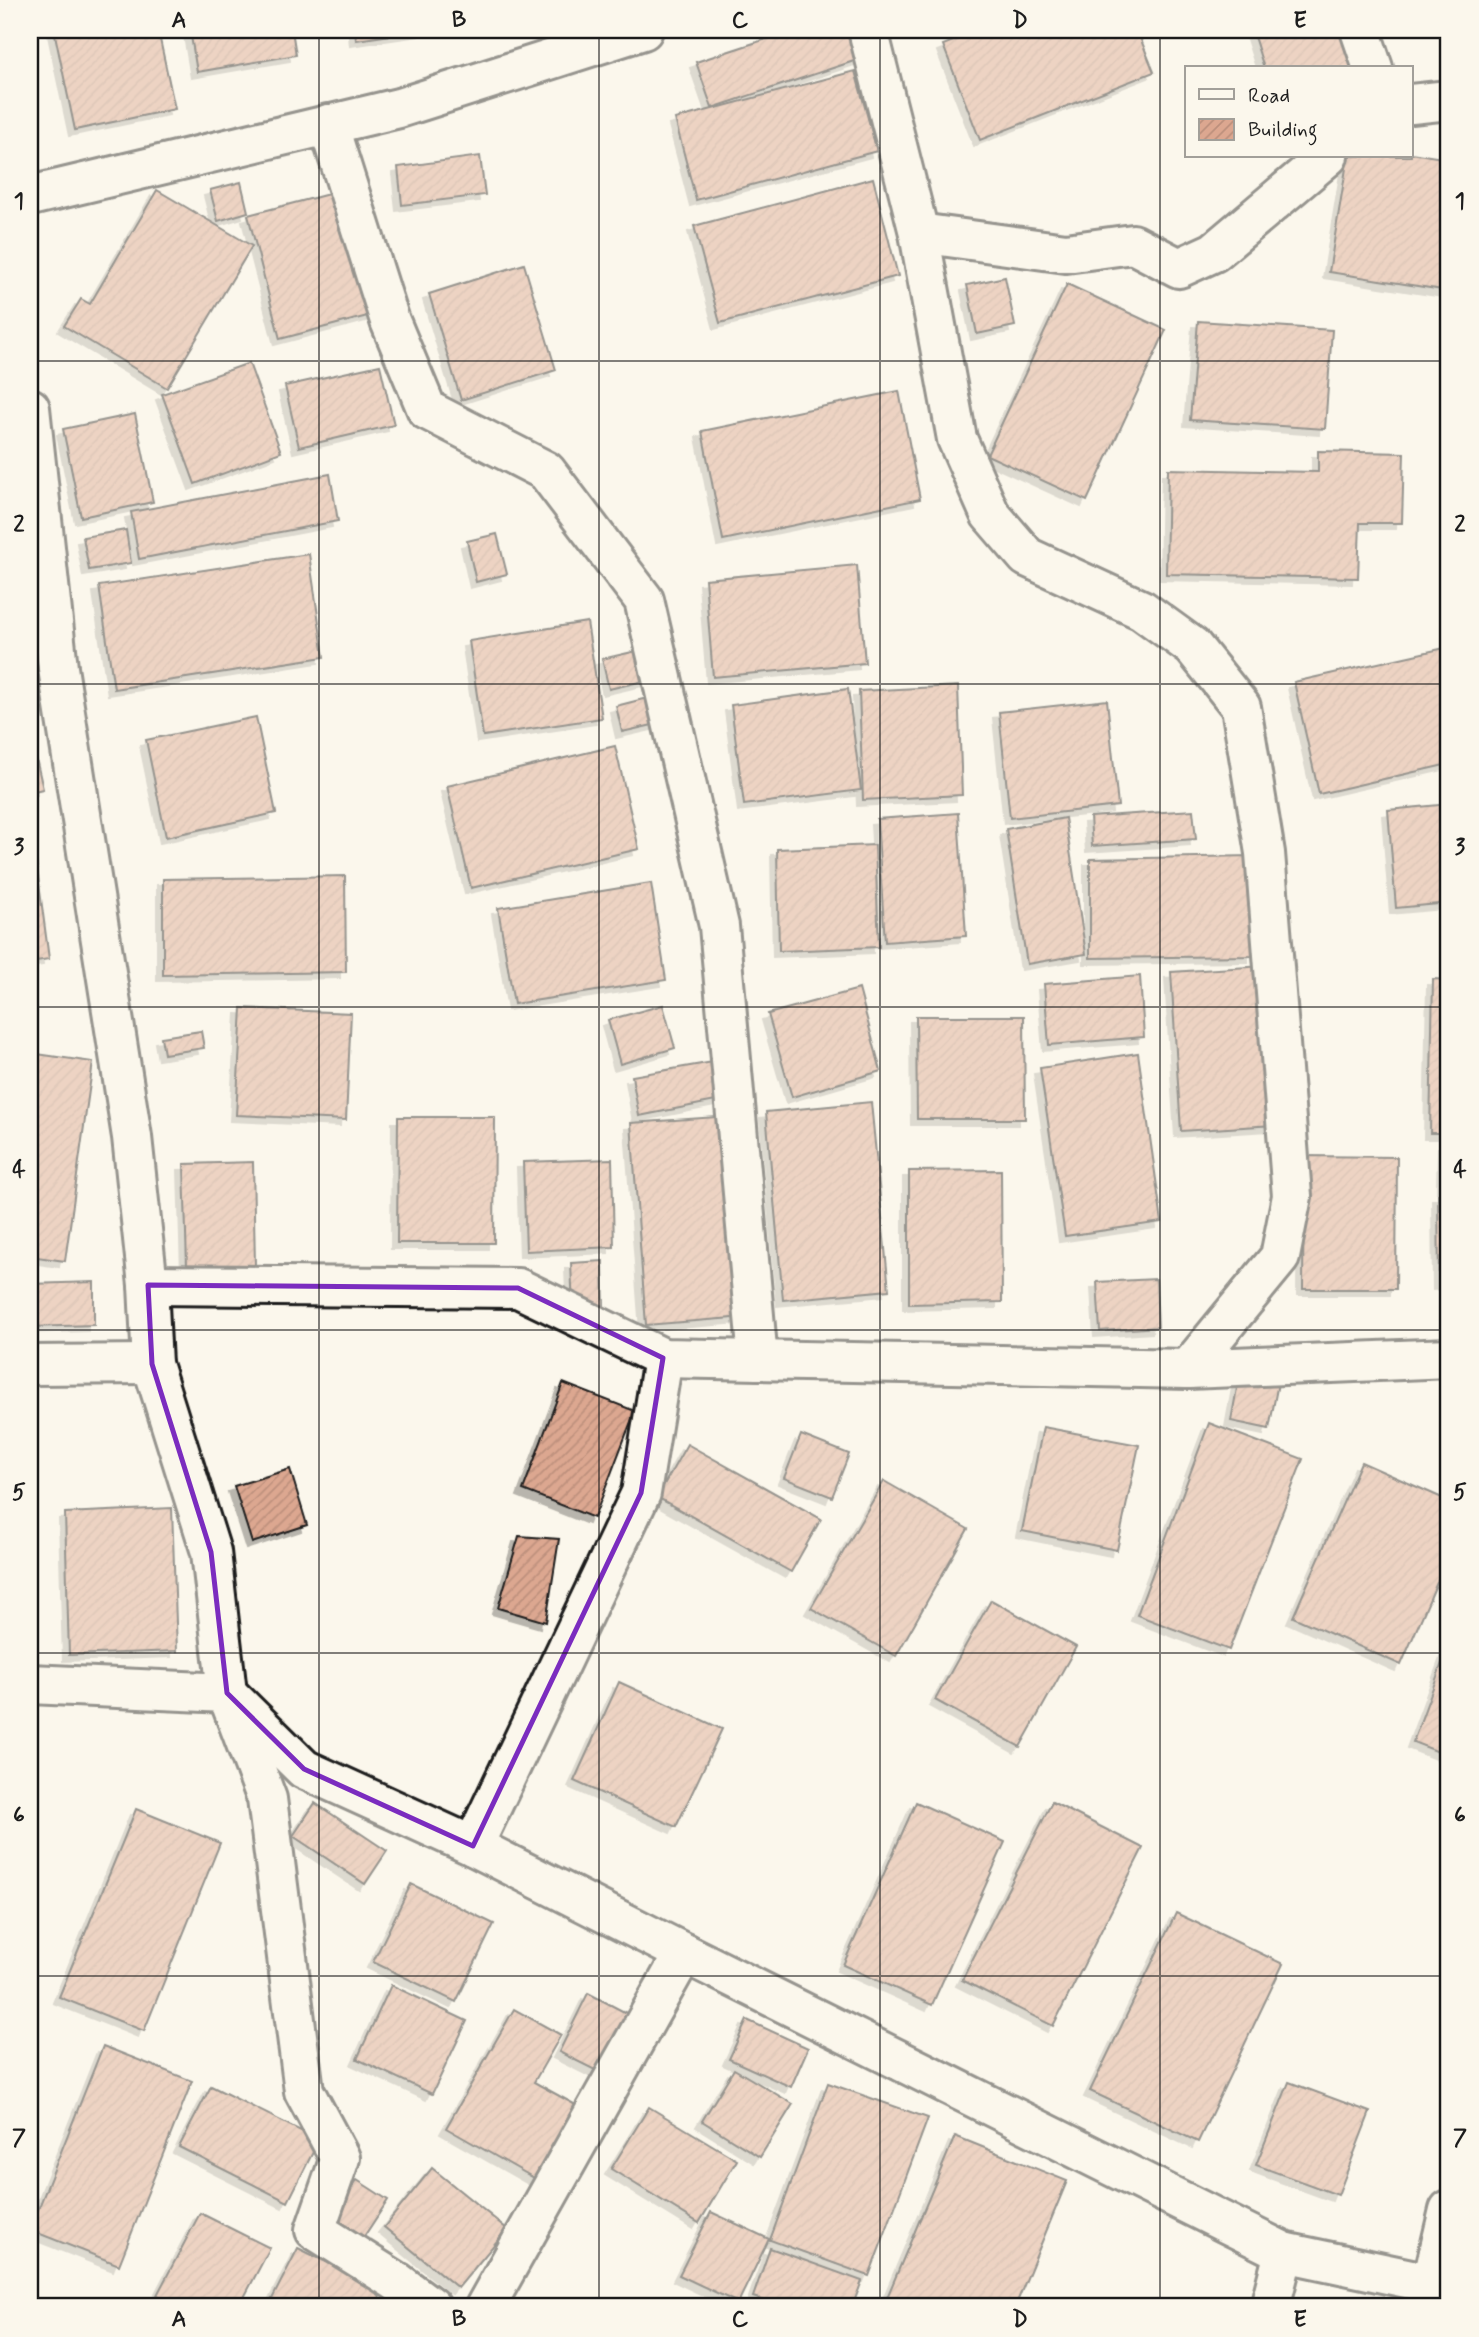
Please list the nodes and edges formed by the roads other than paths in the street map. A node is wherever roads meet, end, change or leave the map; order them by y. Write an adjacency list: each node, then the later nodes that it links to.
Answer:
1 (643, 30): 7 (street)
2 (868, 30): 10 (street)
3 (1360, 30): 4 (street)
4 (1372, 66)
5 (1449, 100): 6 (street)
6 (1412, 104)
7 (328, 124): 9 (street); 15 (street)
8 (1326, 158): 10 (street)
9 (30, 196)
10 (919, 233): 18 (street)
11 (30, 408): 12 (street)
12 (148, 1285): 14 (street); 16 (street)
13 (1449, 1357): 18 (street)
14 (663, 1358): 15 (street); 21 (street)
15 (758, 1360): 18 (street)
16 (152, 1364): 17 (street); 20 (street)
17 (30, 1365)
18 (1188, 1369)
19 (30, 1684): 20 (street)
20 (227, 1693): 21 (street); 26 (street)
21 (473, 1846): 22 (street)
22 (684, 1953): 24 (street); 27 (street)
23 (1449, 2210): 25 (street)
24 (1284, 2252): 25 (street); 28 (street)
25 (1441, 2285)
26 (431, 2307)
27 (485, 2307)
28 (1270, 2307)

